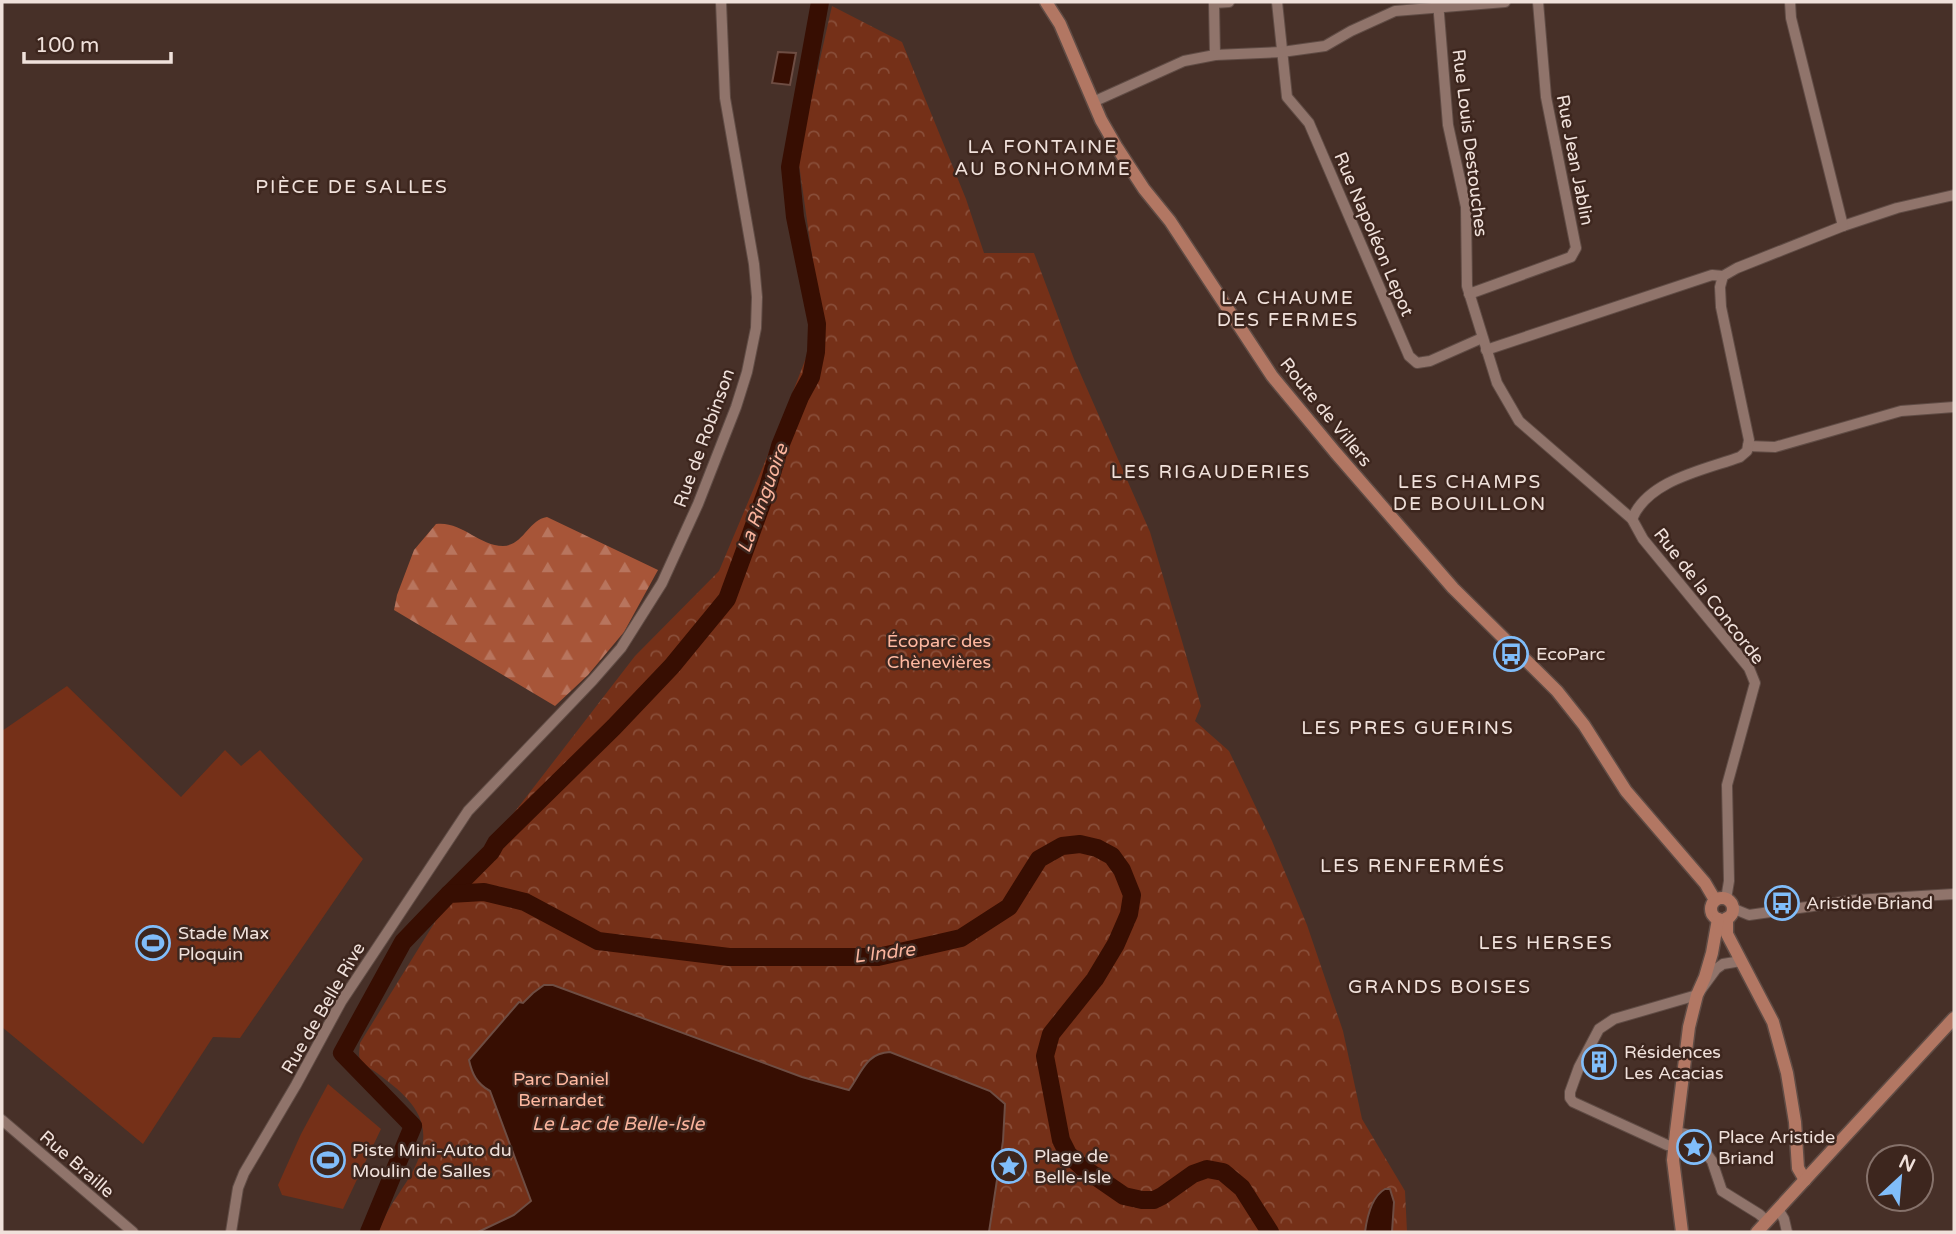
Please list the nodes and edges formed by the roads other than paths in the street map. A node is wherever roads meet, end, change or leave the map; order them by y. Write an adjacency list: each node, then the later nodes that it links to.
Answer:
1 (721, 2): 21 (street, Rue de Robinson)
2 (1046, 2): 11 (main road, Route de Villers)
3 (1229, 2): 10 (street)
4 (1277, 2): 9 (street)
5 (1505, 2): 8 (street)
6 (1538, 2): 15 (street, Rue Jean Jablin)
7 (1790, 2): 13 (street)
8 (1438, 5): 9 (street); 15 (street, Rue Louis Destouches)
9 (1282, 52): 10 (street); 16 (street, Rue Napoléon Lepot)
10 (1215, 55): 11 (street)
11 (1093, 102): 23 (main road, Route de Villers)
12 (1954, 195): 13 (street)
13 (1843, 226): 14 (street)
14 (1723, 276): 17 (street); 19 (street)
15 (1469, 294): 16 (street, Rue Louis Destouches)
16 (1482, 338): 17 (street, Rue Louis Destouches)
17 (1486, 350): 20 (street, Rue Louis Destouches)
18 (1954, 407): 19 (street)
19 (1748, 446): 20 (street)
20 (1632, 519): 23 (street, Rue de la Concorde)
21 (468, 811): 34 (street, Rue de Belle Rive)
22 (1954, 894): 23 (street)
23 (1724, 909): 24 (main road); 25 (main road)
24 (1741, 961): 25 (street); 30 (main road)
25 (1697, 995): 28 (main road); 29 (street)
26 (1954, 1018): 30 (main road)
27 (2, 1120): 33 (street, Rue Braille)
28 (1676, 1132): 29 (main road); 32 (street)
29 (1674, 1146): 35 (main road)
30 (1805, 1180): 31 (main road)
31 (1778, 1209): 32 (main road); 37 (street)
32 (1767, 1221): 36 (main road)
33 (132, 1232)
34 (230, 1232)
35 (1682, 1232)
36 (1757, 1232)
37 (1787, 1232)

